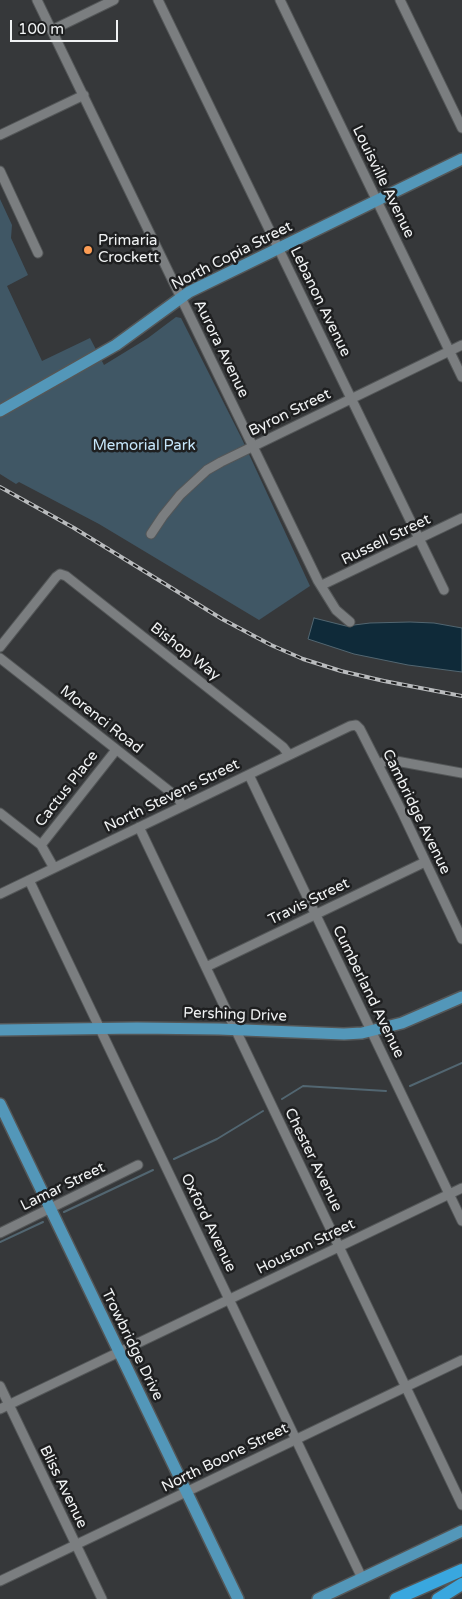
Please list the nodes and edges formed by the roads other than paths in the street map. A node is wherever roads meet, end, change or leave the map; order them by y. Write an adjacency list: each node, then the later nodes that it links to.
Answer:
1 (38, 0): 6 (street, Aurora Avenue)
2 (114, 0): 6 (street)
3 (158, 0): 13 (street, Lebanon Avenue)
4 (280, 0): 12 (street, Louisville Avenue)
5 (400, 0): 8 (street)
6 (52, 30): 7 (street, Aurora Avenue)
7 (84, 95): 9 (street); 15 (street, Aurora Avenue)
8 (462, 128)
9 (0, 135)
10 (462, 159): 12 (main road, North Copia Street)
11 (0, 171): 14 (street)
12 (376, 200): 13 (main road, North Copia Street); 17 (street, Louisville Avenue)
13 (278, 248): 15 (main road, North Copia Street); 19 (street, Lebanon Avenue)
14 (38, 253)
15 (181, 297): 20 (main road, North Copia Street); 21 (street, Aurora Avenue)
16 (462, 346): 17 (street, Byron Street)
17 (450, 351): 18 (street, Louisville Avenue); 19 (street, Byron Street)
18 (462, 377)
19 (352, 399): 21 (street, Byron Street); 24 (street, Lebanon Avenue)
20 (0, 411)
21 (253, 447): 23 (street, Byron Street); 25 (street, Aurora Avenue)
22 (462, 518): 24 (street, Russell Street)
23 (151, 534)
24 (419, 539): 25 (street, Russell Street); 26 (street, Lebanon Avenue)
25 (322, 585): 27 (street, Aurora Avenue)
26 (444, 590)
27 (350, 622)
28 (0, 648): 32 (street, Bishop Way)
29 (0, 658): 31 (street, Morenci Road)
30 (356, 725): 32 (street, North Stevens Street); 33 (street, Cambridge Avenue)
31 (116, 750): 36 (street, Morenci Road); 39 (street, Cactus Place)
32 (289, 755): 35 (street, North Stevens Street)
33 (378, 764): 34 (street); 40 (street, Cambridge Avenue)
34 (462, 773)
35 (249, 775): 36 (street, North Stevens Street); 44 (street, Cumberland Avenue)
36 (183, 806): 38 (street, North Stevens Street)
37 (0, 813): 39 (street)
38 (139, 827): 41 (street, North Stevens Street); 46 (street, Chester Avenue)
39 (41, 845): 41 (street)
40 (425, 862): 44 (street, Travis Street); 45 (street, Cambridge Avenue)
41 (54, 868): 42 (street, North Stevens Street)
42 (29, 880): 43 (street, North Stevens Street); 48 (street, Oxford Avenue)
43 (0, 894)
44 (316, 915): 46 (street, Travis Street); 51 (street, Cumberland Avenue)
45 (462, 939)
46 (206, 967): 49 (street, Chester Avenue)
47 (462, 997): 51 (main road, Pershing Drive)
48 (100, 1028): 49 (main road, Pershing Drive); 50 (main road, Pershing Drive); 60 (street, Oxford Avenue)
49 (235, 1029): 51 (main road, Pershing Drive); 59 (street, Chester Avenue)
50 (0, 1030)
51 (371, 1031): 55 (street, Cumberland Avenue)
52 (0, 1104): 56 (main road, Trowbridge Drive)
53 (138, 1165): 56 (street, Lamar Street)
54 (462, 1188): 55 (street, Houston Street)
55 (449, 1194): 57 (street, Cumberland Avenue); 59 (street, Houston Street)
56 (50, 1208): 58 (street, Lamar Street); 61 (main road, Trowbridge Drive)
57 (462, 1221)
58 (0, 1233)
59 (339, 1247): 60 (street, Houston Street); 64 (street, Chester Avenue)
60 (229, 1300): 61 (street, Houston Street); 67 (street, Oxford Avenue)
61 (119, 1352): 65 (street, Houston Street); 68 (main road, Trowbridge Drive)
62 (462, 1360): 64 (street, North Boone Street)
63 (0, 1386): 65 (street, Bliss Avenue)
64 (406, 1386): 67 (street, North Boone Street); 69 (street, Chester Avenue)
65 (9, 1405): 66 (street, Houston Street); 71 (street, Bliss Avenue)
66 (0, 1409)
67 (296, 1439): 68 (street, North Boone Street); 74 (street, Oxford Avenue)
68 (186, 1492): 71 (street, North Boone Street); 78 (main road, Trowbridge Drive)
69 (462, 1505)
70 (462, 1531): 74 (main road)
71 (76, 1544): 75 (street, North Boone Street); 77 (street, Bliss Avenue)
72 (462, 1570): 73 (highway)
73 (448, 1577): 80 (highway); 81 (highway)
74 (362, 1578): 79 (main road)
75 (0, 1581)
76 (462, 1584): 82 (highway)
77 (102, 1599)
78 (238, 1599)
79 (318, 1599)
80 (396, 1599)
81 (403, 1599)
82 (438, 1599)

